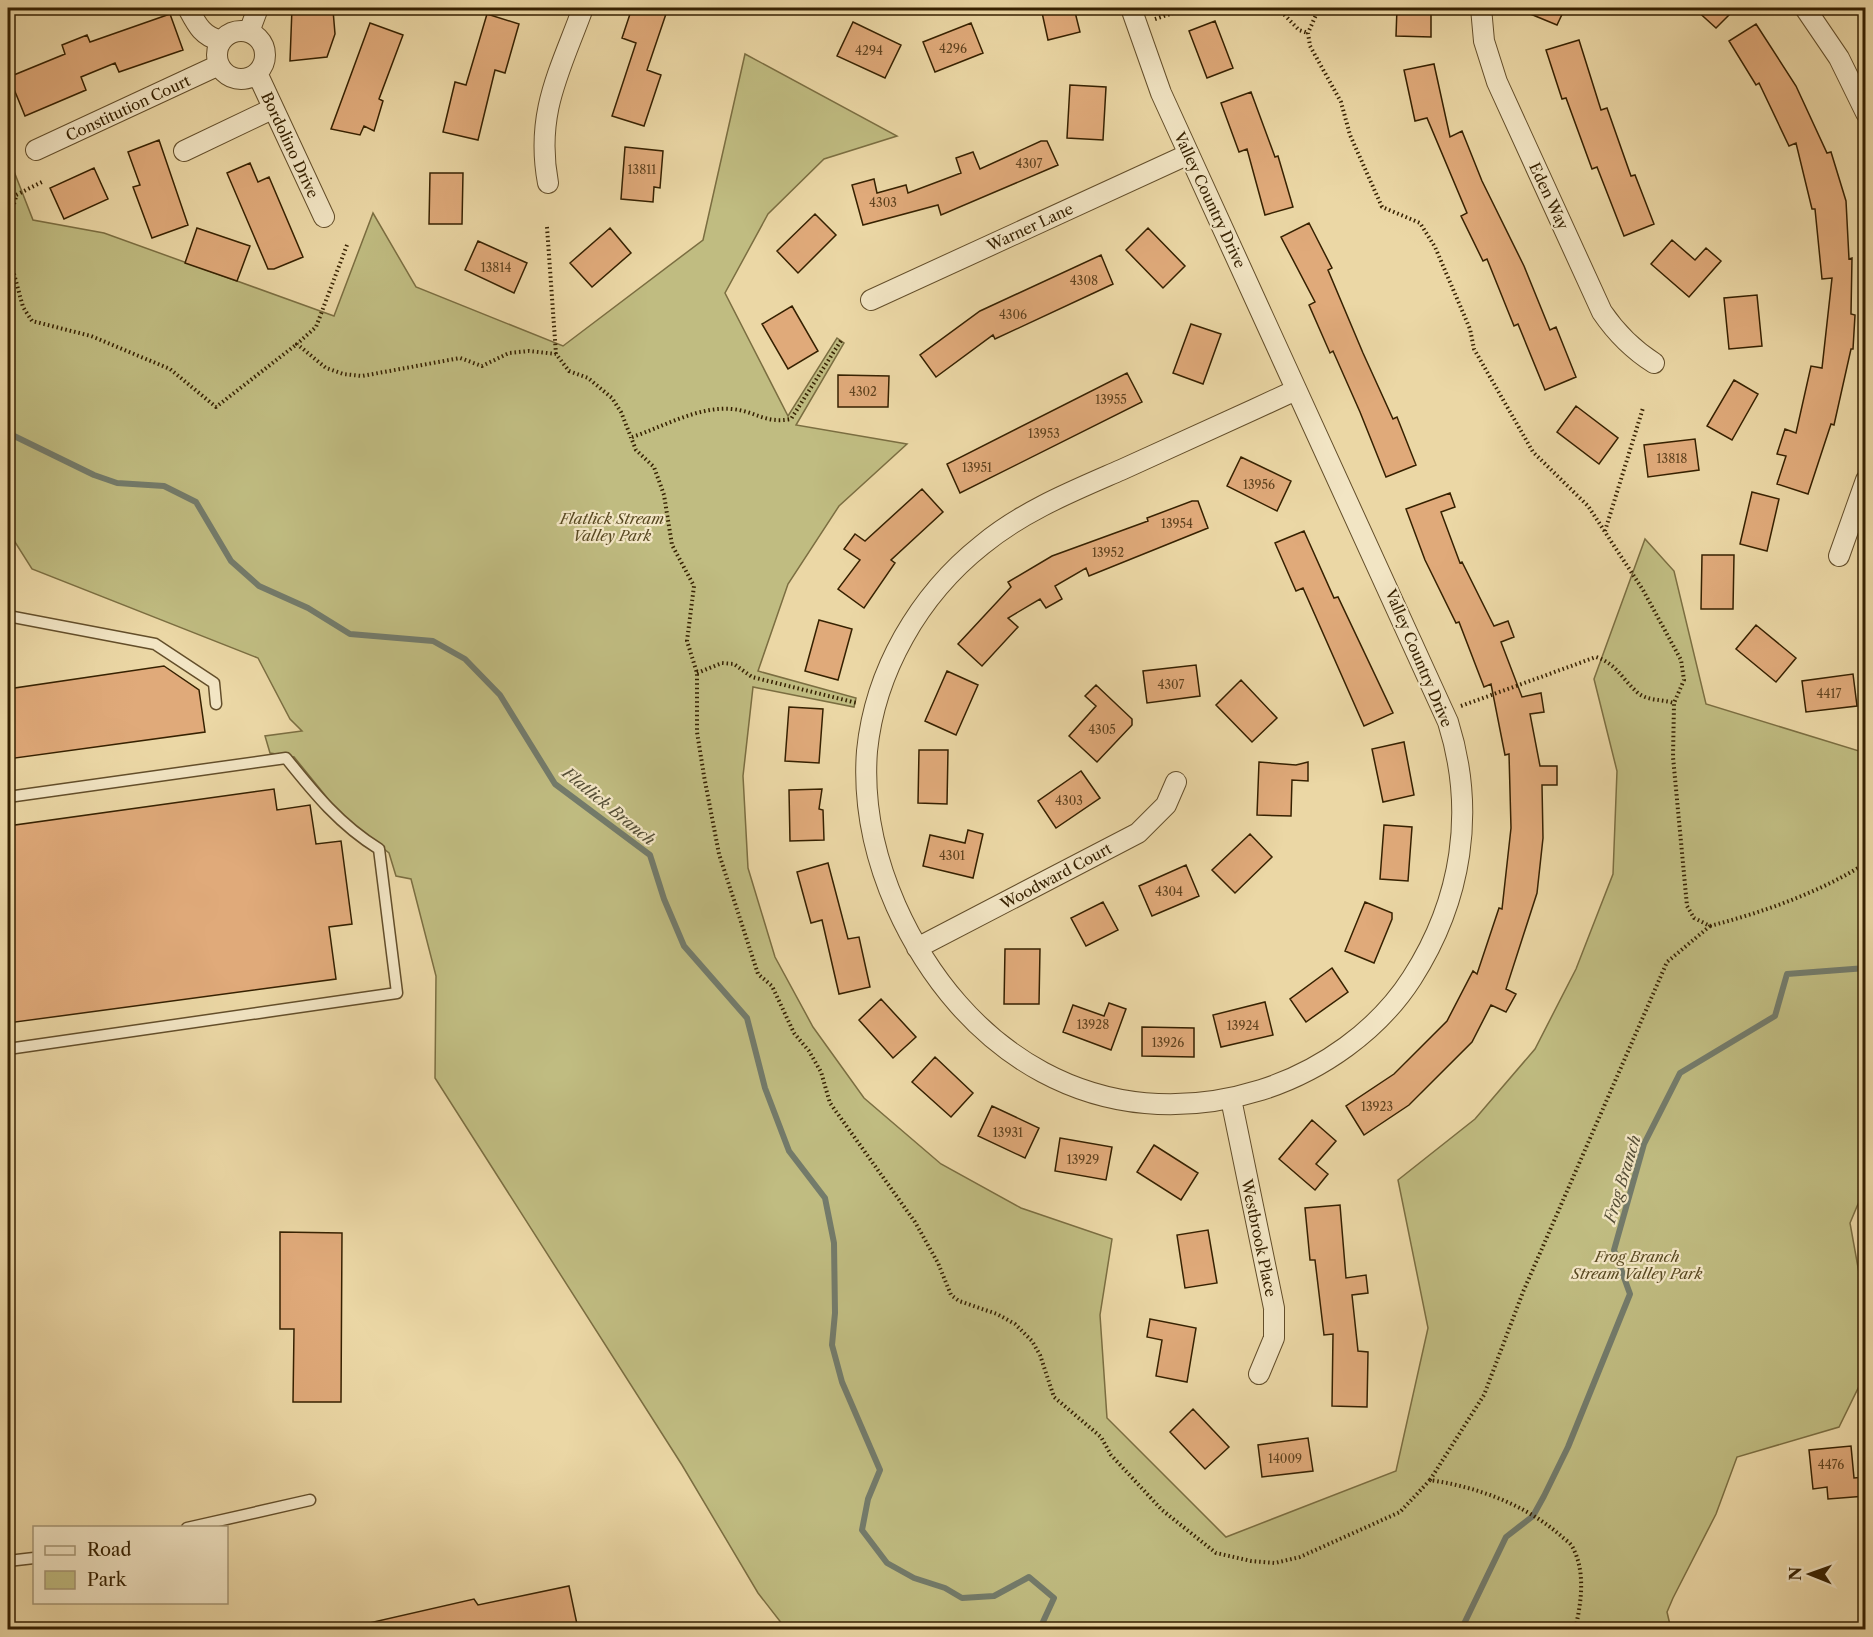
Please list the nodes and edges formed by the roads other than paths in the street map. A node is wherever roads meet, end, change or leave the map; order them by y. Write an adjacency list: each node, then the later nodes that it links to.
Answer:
1 (188, 8): 8 (street)
2 (258, 8): 7 (street)
3 (583, 8): 16 (street)
4 (1131, 8): 15 (street, Valley Country Drive)
5 (1481, 8): 19 (street, Eden Way)
6 (1805, 8): 11 (street)
7 (249, 32): 8 (street); 10 (street)
8 (221, 41): 9 (street)
9 (219, 65): 10 (street); 13 (street, Constitution Court)
10 (257, 73): 12 (street, Bordolino Drive)
11 (1864, 104)
12 (273, 109): 14 (street); 17 (street, Bordolino Drive)
13 (36, 150)
14 (184, 151)
15 (1189, 154): 18 (street, Warner Lane); 20 (street, Valley Country Drive)
16 (548, 183)
17 (324, 217)
18 (871, 300)
19 (1654, 363)
20 (1296, 390): 27 (street, Valley Country Drive); 29 (street, Valley Country Drive)
21 (1866, 480): 22 (street)
22 (1839, 556)
23 (8, 616): 24 (lane)
24 (216, 704)
25 (1176, 782): 27 (street, Woodward Court)
26 (8, 797): 28 (lane)
27 (917, 948): 29 (street, Valley Country Drive)
28 (8, 1049)
29 (1232, 1099): 30 (street, Westbrook Place)
30 (1259, 1374)
31 (310, 1500): 32 (lane)
32 (192, 1526)
33 (33, 1558): 34 (lane)
34 (8, 1561)

